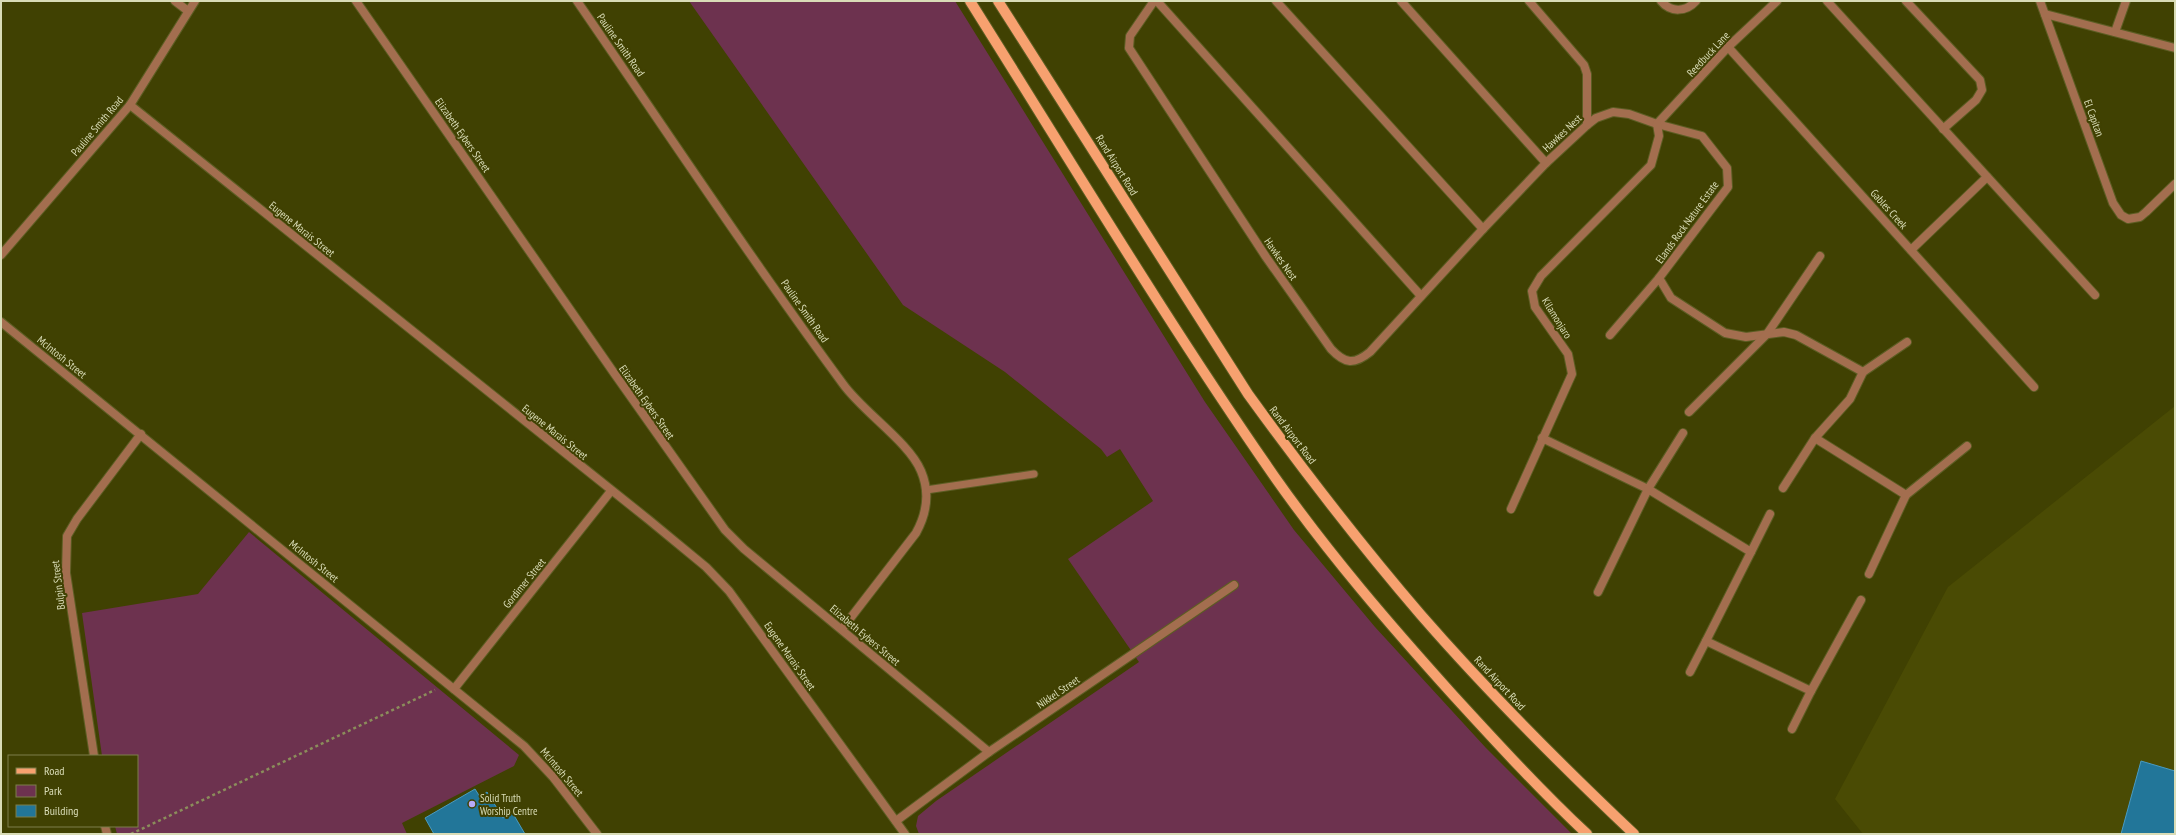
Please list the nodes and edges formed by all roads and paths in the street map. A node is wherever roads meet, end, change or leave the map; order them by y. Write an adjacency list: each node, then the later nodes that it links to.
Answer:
1 (175, 1): 18 (street)
2 (195, 1): 18 (street, Pauline Smith Road)
3 (356, 1): 62 (street, Elizabeth Eybers Street)
4 (577, 1): 52 (street, Pauline Smith Road)
5 (970, 1): 74 (main road)
6 (998, 1): 75 (main road, Rand Airport Road)
7 (1155, 1): 36 (street); 36 (street, Hawkes Nest)
8 (1276, 1): 30 (street)
9 (1401, 1): 27 (street)
10 (1529, 1): 25 (street)
11 (1661, 1): 12 (street)
12 (1696, 1)
13 (1777, 1): 21 (street, Reedbuck Lane)
14 (1827, 1): 26 (street)
15 (1906, 1): 26 (street)
16 (2040, 1): 19 (street, El Capitan)
17 (2126, 1): 20 (street)
18 (188, 11): 23 (street, Pauline Smith Road)
19 (2045, 14): 20 (street); 29 (street, El Capitan)
20 (2115, 32): 22 (street)
21 (1728, 46): 24 (street, Reedbuck Lane); 31 (street, Gables Creek)
22 (2175, 48)
23 (130, 105): 32 (street, Pauline Smith Road); 53 (street, Eugene Marais Street)
24 (1658, 124): 25 (street, Hawkes Nest); 34 (street, Elands Rock Nature Estate); 46 (street, Kilamonjaro)
25 (1587, 125): 27 (street, Hawkes Nest)
26 (1942, 129): 28 (street)
27 (1546, 163): 30 (street, Hawkes Nest)
28 (1987, 177): 31 (street); 35 (street)
29 (2175, 184)
30 (1483, 229): 36 (street, Hawkes Nest)
31 (1911, 250): 42 (street, Gables Creek)
32 (1, 255)
33 (1820, 256): 38 (street)
34 (1660, 278): 38 (street, Elands Rock Nature Estate); 39 (street, Elands Rock Nature Estate)
35 (2095, 295)
36 (1421, 296)
37 (1, 322): 45 (street, McIntosh Street)
38 (1767, 334): 41 (street, Elands Rock Nature Estate); 43 (street)
39 (1610, 335)
40 (1907, 342): 41 (street)
41 (1863, 372): 47 (street)
42 (2034, 387)
43 (1689, 412)
44 (1683, 433): 51 (street)
45 (141, 434): 65 (street, McIntosh Street); 69 (street, Bulpin Street)
46 (1542, 438): 51 (street); 55 (street, Kilamonjaro)
47 (1815, 438): 50 (street); 54 (street)
48 (1967, 446): 54 (street)
49 (1034, 474): 52 (lane)
50 (1783, 488)
51 (1648, 489): 57 (street); 60 (street)
52 (926, 490): 62 (street, Pauline Smith Road)
53 (611, 491): 65 (street, Gordimer Street); 70 (street, Eugene Marais Street)
54 (1906, 495): 58 (street)
55 (1511, 509)
56 (1770, 514): 57 (street)
57 (1751, 552): 63 (street)
58 (1869, 574)
59 (1234, 585): 68 (street, Nikkel Street)
60 (1598, 592)
61 (1861, 600): 66 (street)
62 (842, 629): 68 (street, Elizabeth Eybers Street)
63 (1706, 640): 64 (street); 66 (street)
64 (1690, 672)
65 (451, 686): 71 (path); 72 (street, McIntosh Street)
66 (1811, 691): 67 (street)
67 (1792, 729)
68 (989, 752): 70 (street, Nikkel Street)
69 (94, 755)
70 (896, 821): 73 (street, Eugene Marais Street)
71 (131, 834)
72 (597, 834)
73 (905, 834)
74 (1587, 834)
75 (1634, 834)

